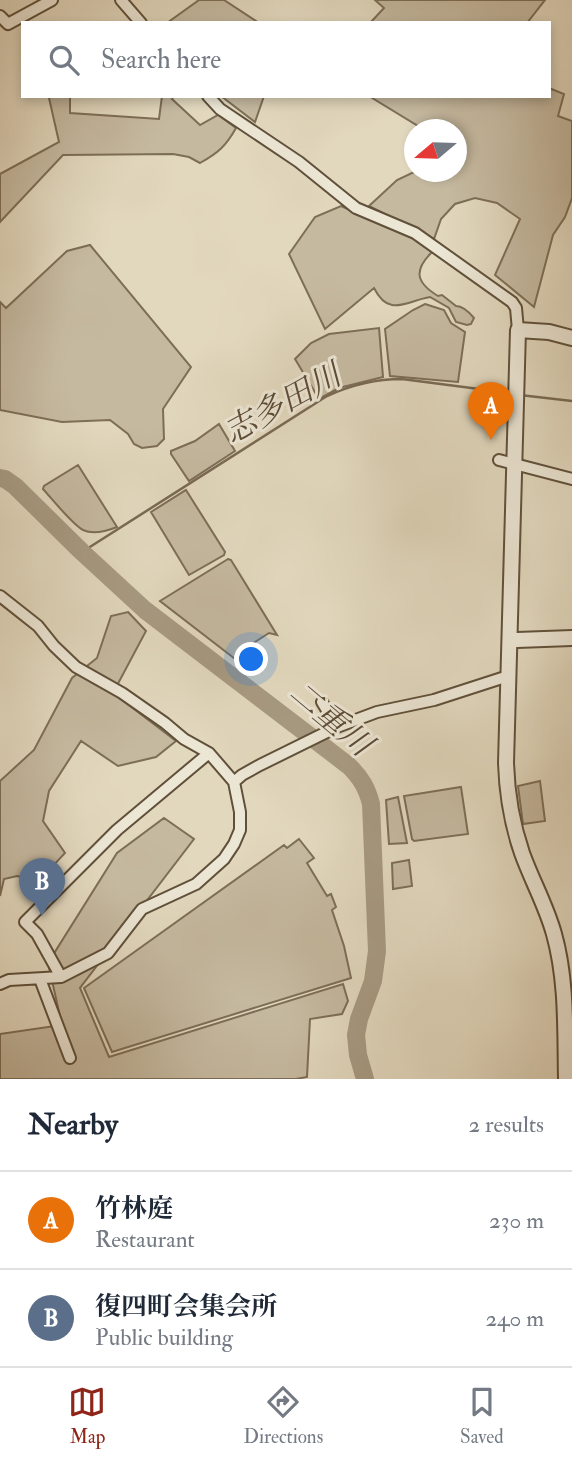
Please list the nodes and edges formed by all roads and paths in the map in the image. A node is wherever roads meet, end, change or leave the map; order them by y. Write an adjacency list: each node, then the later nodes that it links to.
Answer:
1 (52, 0): 3 (street)
2 (121, 0): 4 (street)
3 (0, 16)
4 (139, 21)
5 (210, 98): 6 (street)
6 (518, 331): 7 (street); 9 (street)
7 (572, 338)
8 (499, 460): 9 (street)
9 (515, 465): 10 (street); 13 (street)
10 (572, 479)
11 (0, 596): 17 (street)
12 (572, 638): 13 (street)
13 (513, 640): 14 (street)
14 (509, 678): 16 (street); 23 (street)
15 (322, 702): 16 (street)
16 (337, 727): 18 (street)
17 (209, 753): 18 (street); 19 (street)
18 (234, 782): 19 (street)
19 (61, 977): 20 (street)
20 (40, 979): 21 (street); 22 (street)
21 (0, 984)
22 (70, 1058)
23 (566, 1079)

